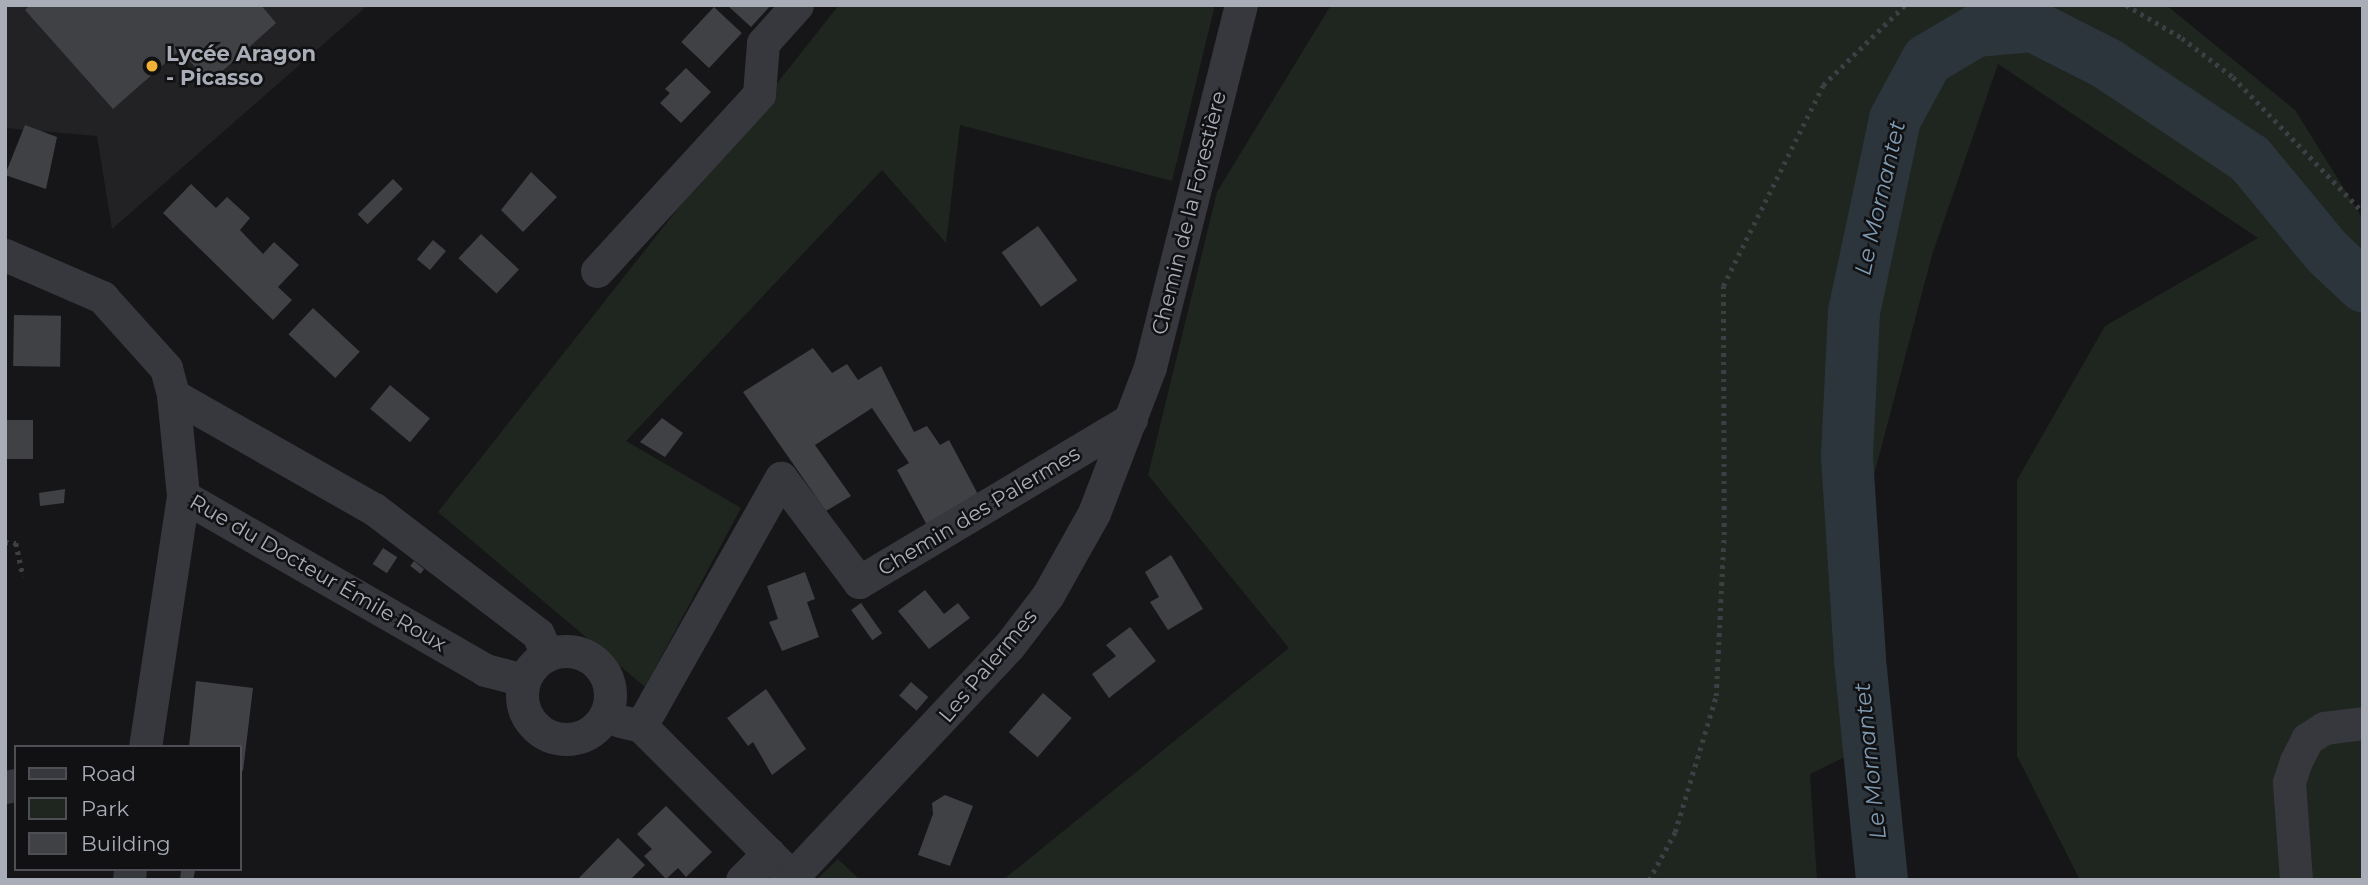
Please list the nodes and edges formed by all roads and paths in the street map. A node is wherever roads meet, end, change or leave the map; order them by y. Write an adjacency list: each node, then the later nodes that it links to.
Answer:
1 (797, 5): 7 (street)
2 (1241, 5): 9 (street, Chemin de la Forestière)
3 (1905, 5): 22 (path)
4 (2126, 5): 5 (path)
5 (2363, 212)
6 (5, 255): 8 (street, Rue du Docteur Émile Roux)
7 (597, 271)
8 (173, 395): 10 (street, Rue du Docteur Émile Roux); 13 (street)
9 (1131, 419): 17 (street, Chemin des Palermes); 20 (street, Les Palermes)
10 (183, 496): 14 (street, Rue du Docteur Émile Roux); 18 (street)
11 (5, 542): 12 (path)
12 (23, 576)
13 (547, 655): 14 (street); 15 (street)
14 (524, 680): 15 (street)
15 (605, 717): 17 (street)
16 (2363, 723): 23 (street)
17 (641, 726): 19 (street)
18 (145, 745)
19 (769, 853): 20 (street); 21 (street)
20 (794, 878)
21 (742, 880)
22 (1649, 880)
23 (2296, 880)

